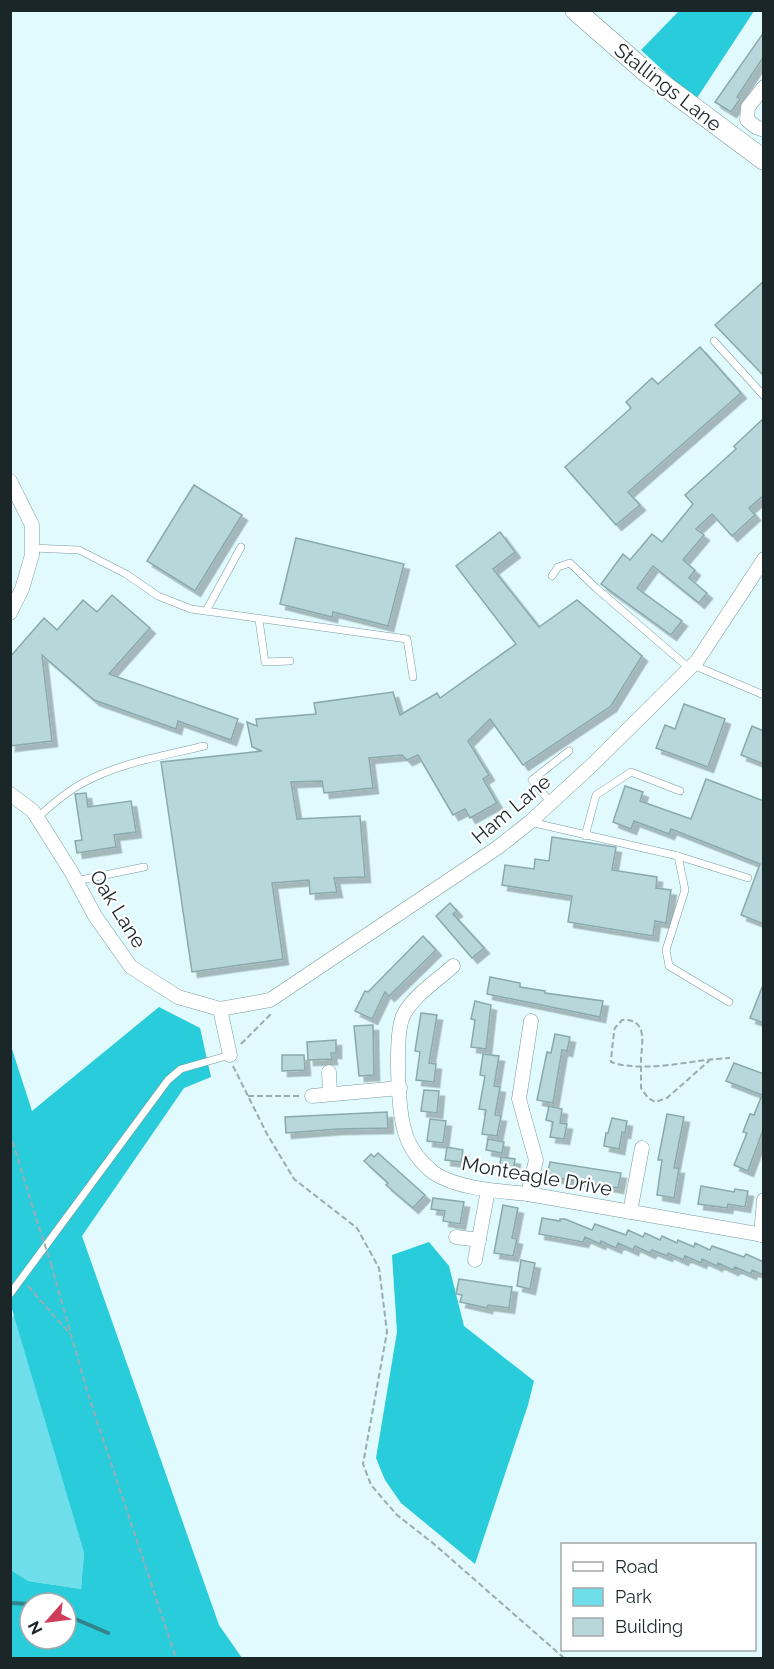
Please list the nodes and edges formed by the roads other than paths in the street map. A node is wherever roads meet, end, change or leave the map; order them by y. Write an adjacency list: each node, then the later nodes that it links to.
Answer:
1 (574, 10): 4 (main road, Stallings Lane)
2 (764, 87): 3 (street)
3 (764, 130)
4 (764, 160)
5 (714, 341): 6 (lane)
6 (764, 396)
7 (10, 481): 9 (street)
8 (241, 547): 12 (lane)
9 (32, 548): 12 (lane); 13 (street)
10 (764, 559): 16 (street, Ham Lane)
11 (552, 576): 16 (lane)
12 (206, 611): 14 (lane)
13 (10, 613)
14 (259, 620): 15 (lane); 17 (lane)
15 (290, 661)
16 (691, 667): 18 (lane); 23 (street, Ham Lane)
17 (413, 677)
18 (764, 695)
19 (204, 746): 24 (lane)
20 (569, 751): 23 (lane)
21 (680, 791): 26 (lane)
22 (10, 794): 24 (street, Oak Lane)
23 (551, 803): 25 (street, Ham Lane)
24 (37, 818): 30 (street, Oak Lane)
25 (530, 822): 26 (lane); 33 (street, Ham Lane)
26 (585, 836): 27 (lane)
27 (678, 856): 29 (lane); 32 (lane)
28 (144, 867): 30 (lane)
29 (748, 878)
30 (76, 881): 33 (street, Oak Lane)
31 (453, 966): 37 (street, Monteagle Drive)
32 (729, 1002)
33 (220, 1009): 35 (street)
34 (531, 1021): 42 (street)
35 (230, 1055): 49 (lane)
36 (329, 1072): 38 (street)
37 (400, 1088): 38 (street); 41 (street, Monteagle Drive)
38 (330, 1094): 39 (street)
39 (312, 1096)
40 (642, 1148): 44 (street)
41 (488, 1190): 42 (street, Monteagle Drive); 47 (street)
42 (528, 1194): 44 (street, Monteagle Drive)
43 (764, 1200): 45 (street)
44 (630, 1212): 45 (street, Monteagle Drive)
45 (762, 1235)
46 (456, 1237): 47 (street)
47 (478, 1240): 48 (street)
48 (475, 1260)
49 (10, 1294)

